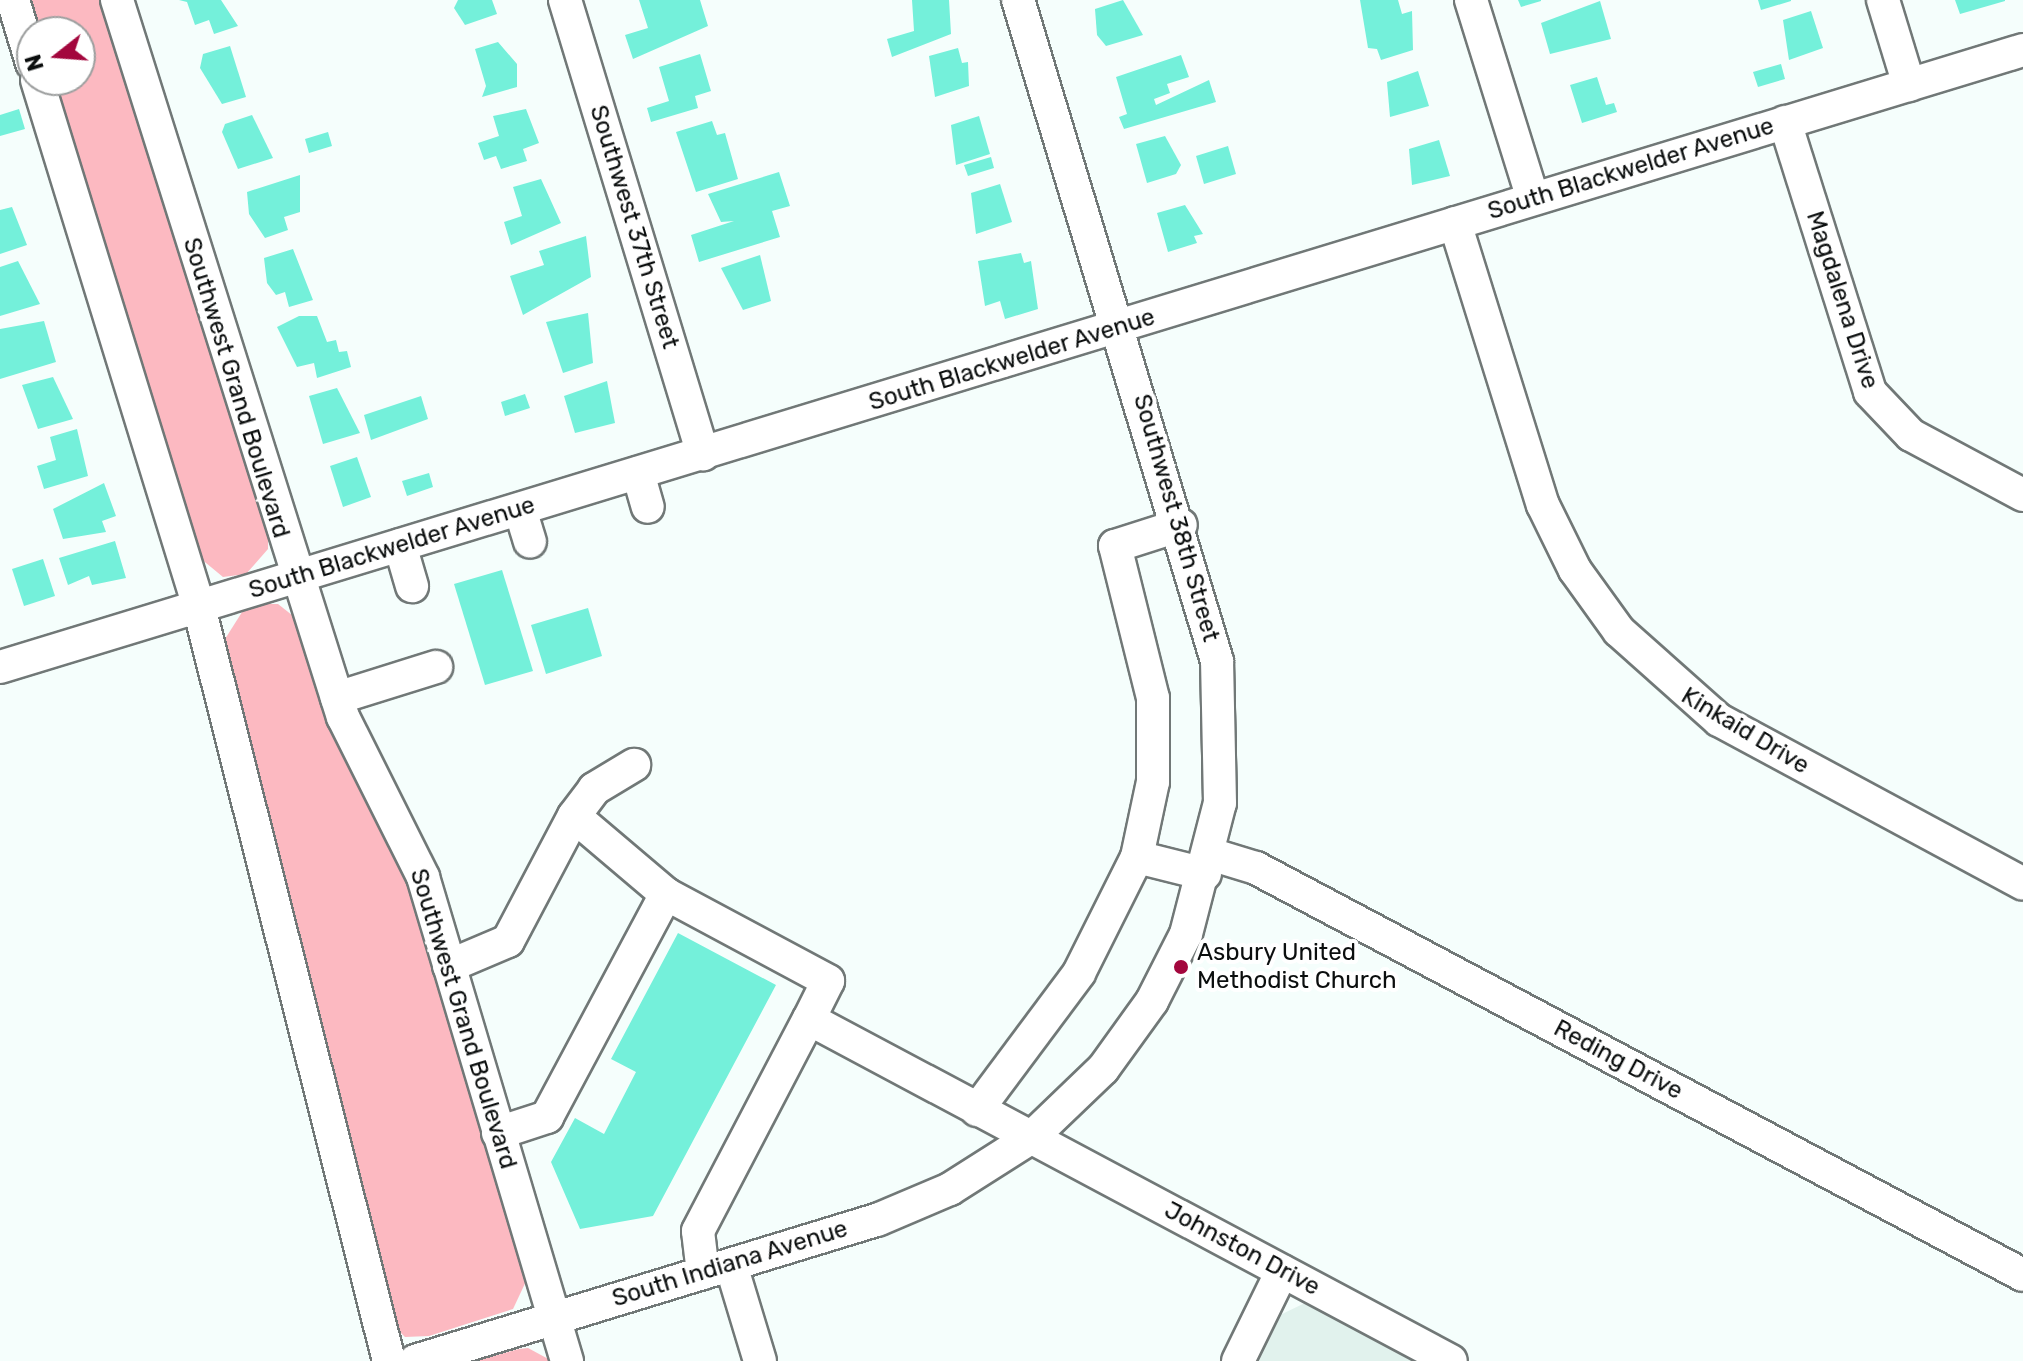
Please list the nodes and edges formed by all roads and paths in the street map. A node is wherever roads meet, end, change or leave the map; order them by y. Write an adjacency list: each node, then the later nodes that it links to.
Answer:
1 (117, 0): 21 (street, Southwest Grand Boulevard)
2 (565, 0): 13 (street, Southwest 37th Street)
3 (1018, 0): 12 (street, Southwest 38th Street)
4 (1471, 0): 10 (street)
5 (1883, 0): 7 (street)
6 (2023, 50): 7 (street, South Blackwelder Avenue)
7 (1909, 85): 9 (street, South Blackwelder Avenue)
8 (42, 96): 23 (street)
9 (1785, 122): 10 (street, South Blackwelder Avenue); 15 (street, Magdalena Drive)
10 (1533, 199): 11 (street, South Blackwelder Avenue)
11 (1455, 223): 12 (street, South Blackwelder Avenue); 31 (street, Kinkaid Drive)
12 (1119, 327): 13 (street, South Blackwelder Avenue); 18 (street, Southwest 38th Street)
13 (703, 454): 14 (street, South Blackwelder Avenue)
14 (638, 473): 16 (street); 17 (street, South Blackwelder Avenue)
15 (2023, 495)
16 (648, 507)
17 (520, 509): 19 (street); 20 (street, South Blackwelder Avenue)
18 (1181, 525): 29 (street); 30 (street, Southwest 38th Street)
19 (530, 542)
20 (400, 545): 21 (street, South Blackwelder Avenue); 22 (street)
21 (295, 577): 23 (street, South Blackwelder Avenue); 26 (street, Southwest Grand Boulevard)
22 (412, 586)
23 (199, 607): 24 (street, South Blackwelder Avenue); 42 (street)
24 (0, 667)
25 (436, 667): 26 (street)
26 (337, 698): 33 (street, Southwest Grand Boulevard)
27 (634, 765): 28 (street)
28 (574, 816): 32 (street); 33 (street)
29 (1137, 857): 30 (street, Reding Drive); 35 (street)
30 (1208, 864): 37 (street, Southwest 38th Street); 40 (street, Reding Drive)
31 (2023, 884)
32 (666, 894): 34 (street); 36 (street)
33 (449, 966): 36 (street, Southwest Grand Boulevard)
34 (809, 1019): 35 (street, Johnston Drive); 38 (street)
35 (977, 1110): 37 (street, Johnston Drive)
36 (498, 1133): 41 (street, Southwest Grand Boulevard)
37 (1032, 1137): 38 (street, South Indiana Avenue); 39 (street, Johnston Drive)
38 (717, 1269): 41 (street, South Indiana Avenue); 45 (street)
39 (1282, 1271): 46 (street); 47 (street, Johnston Drive)
40 (2023, 1275)
41 (554, 1318): 43 (street, South Indiana Avenue); 44 (street, Southwest Grand Boulevard)
42 (389, 1361)
43 (415, 1361)
44 (567, 1361)
45 (760, 1361)
46 (1238, 1361)
47 (1451, 1361)

